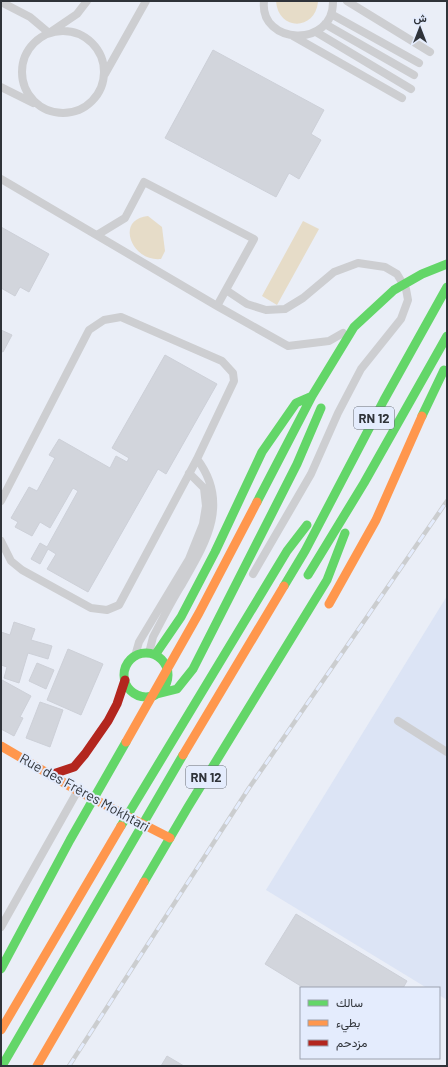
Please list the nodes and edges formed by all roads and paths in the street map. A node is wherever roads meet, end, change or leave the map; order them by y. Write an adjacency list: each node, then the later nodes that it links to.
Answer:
1 (87, 1): 10 (lane)
2 (146, 1): 14 (lane)
3 (264, 1): 11 (lane)
4 (333, 1): 7 (lane)
5 (347, 1): 12 (lane)
6 (1, 2): 10 (lane)
7 (331, 14): 8 (lane); 13 (lane)
8 (325, 24): 9 (lane); 15 (lane)
9 (316, 32): 11 (lane); 17 (lane)
10 (49, 33): 14 (lane); 19 (lane)
11 (293, 36): 18 (lane)
12 (430, 52)
13 (419, 63)
14 (105, 74): 19 (lane)
15 (414, 75)
16 (1, 87): 19 (lane)
17 (411, 90)
18 (402, 98)
19 (39, 106)
20 (1, 179): 21 (lane)
21 (97, 235): 24 (lane); 26 (lane)
22 (447, 264): 27 (main road)
23 (447, 287): 36 (main road, RN 12)
24 (226, 290): 26 (lane); 40 (lane)
25 (413, 290): 30 (main road)
26 (217, 306): 27 (lane)
27 (354, 327): 31 (main road)
28 (447, 336): 35 (main road, RN 12)
29 (447, 366): 41 (main road)
30 (332, 381)
31 (312, 396): 42 (main road); 59 (main road)
32 (324, 402): 40 (main road)
33 (197, 459): 34 (lane); 37 (lane); 42 (lane)
34 (189, 473): 38 (lane); 43 (lane)
35 (364, 483): 39 (main road, RN 12); 57 (main road, RN 12)
36 (339, 484): 54 (main road, RN 12); 61 (main road, RN 12)
37 (1, 501)
38 (1, 541)
39 (301, 586)
40 (228, 604): 45 (main road)
41 (324, 612)
42 (152, 654): 43 (main road); 45 (main road)
43 (135, 656): 44 (main road)
44 (125, 680): 45 (main road); 50 (main road)
45 (154, 695): 46 (main road)
46 (131, 713)
47 (398, 721): 49 (lane)
48 (1, 746): 50 (main road, Rue des Frères Mokhtari)
49 (447, 752)
50 (50, 775): 52 (main road, Rue des Frères Mokhtari)
51 (84, 779): 52 (main road)
52 (78, 791): 54 (main road, Rue des Frères Mokhtari); 58 (lane)
53 (200, 806): 57 (main road)
54 (126, 814): 57 (main road, Rue des Frères Mokhtari); 60 (main road, RN 12)
55 (158, 818): 56 (main road)
56 (146, 837)
57 (170, 838): 62 (main road, RN 12)
58 (1, 927)
59 (1, 969)
60 (1, 1030)
61 (2, 1066)
62 (37, 1066)

